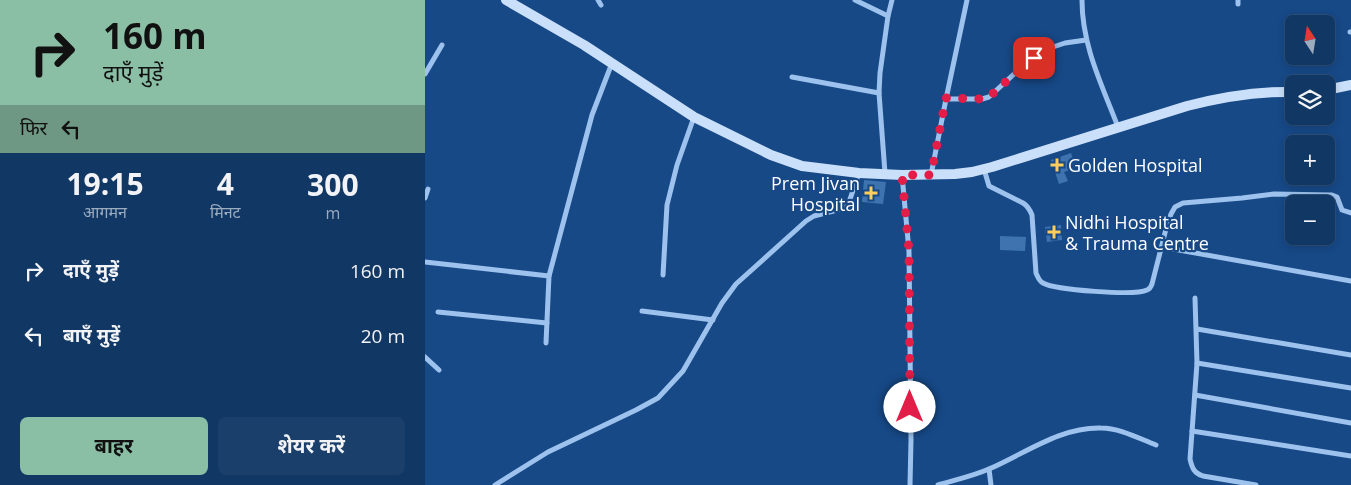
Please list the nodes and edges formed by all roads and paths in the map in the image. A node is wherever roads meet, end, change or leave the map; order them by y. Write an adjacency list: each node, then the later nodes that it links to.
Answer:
1 (506, 0): 9 (main road)
2 (855, 0): 6 (street)
3 (892, 0): 6 (street)
4 (967, 0): 16 (street)
5 (1082, 0): 7 (street)
6 (889, 16): 15 (street)
7 (1086, 40): 16 (street); 18 (street)
8 (442, 45): 10 (street)
9 (612, 64): 17 (main road); 30 (street)
10 (425, 74)
11 (792, 77): 15 (street)
12 (1351, 85): 13 (main road)
13 (1335, 88)
14 (1285, 92): 18 (main road)
15 (879, 94): 21 (street)
16 (946, 98): 23 (street)
17 (694, 117): 20 (main road); 29 (street)
18 (1118, 127): 19 (main road)
19 (984, 169): 23 (main road); 27 (street)
20 (859, 173): 21 (main road); 35 (street)
21 (885, 174): 22 (main road)
22 (902, 175): 23 (main road); 51 (street)
23 (931, 175)
24 (428, 189): 25 (street)
25 (425, 198)
26 (1351, 213): 27 (street)
27 (1162, 247): 31 (street)
28 (425, 262): 30 (street)
29 (663, 275)
30 (549, 276): 36 (street)
31 (1351, 281)
32 (1195, 298): 37 (street)
33 (642, 311): 35 (street)
34 (438, 312): 36 (street)
35 (713, 320): 50 (street)
36 (547, 323): 38 (street)
37 (1197, 329): 39 (street); 41 (street)
38 (546, 343)
39 (1351, 355)
40 (425, 357): 42 (street)
41 (1197, 363): 43 (street); 44 (street)
42 (439, 370)
43 (1351, 388)
44 (1195, 395): 45 (street); 46 (street)
45 (1351, 423)
46 (1192, 431): 48 (street); 54 (street)
47 (1156, 445): 49 (street)
48 (1351, 456)
49 (989, 469): 52 (street); 53 (street)
50 (495, 485)
51 (910, 485)
52 (938, 485)
53 (991, 485)
54 (1257, 485)

